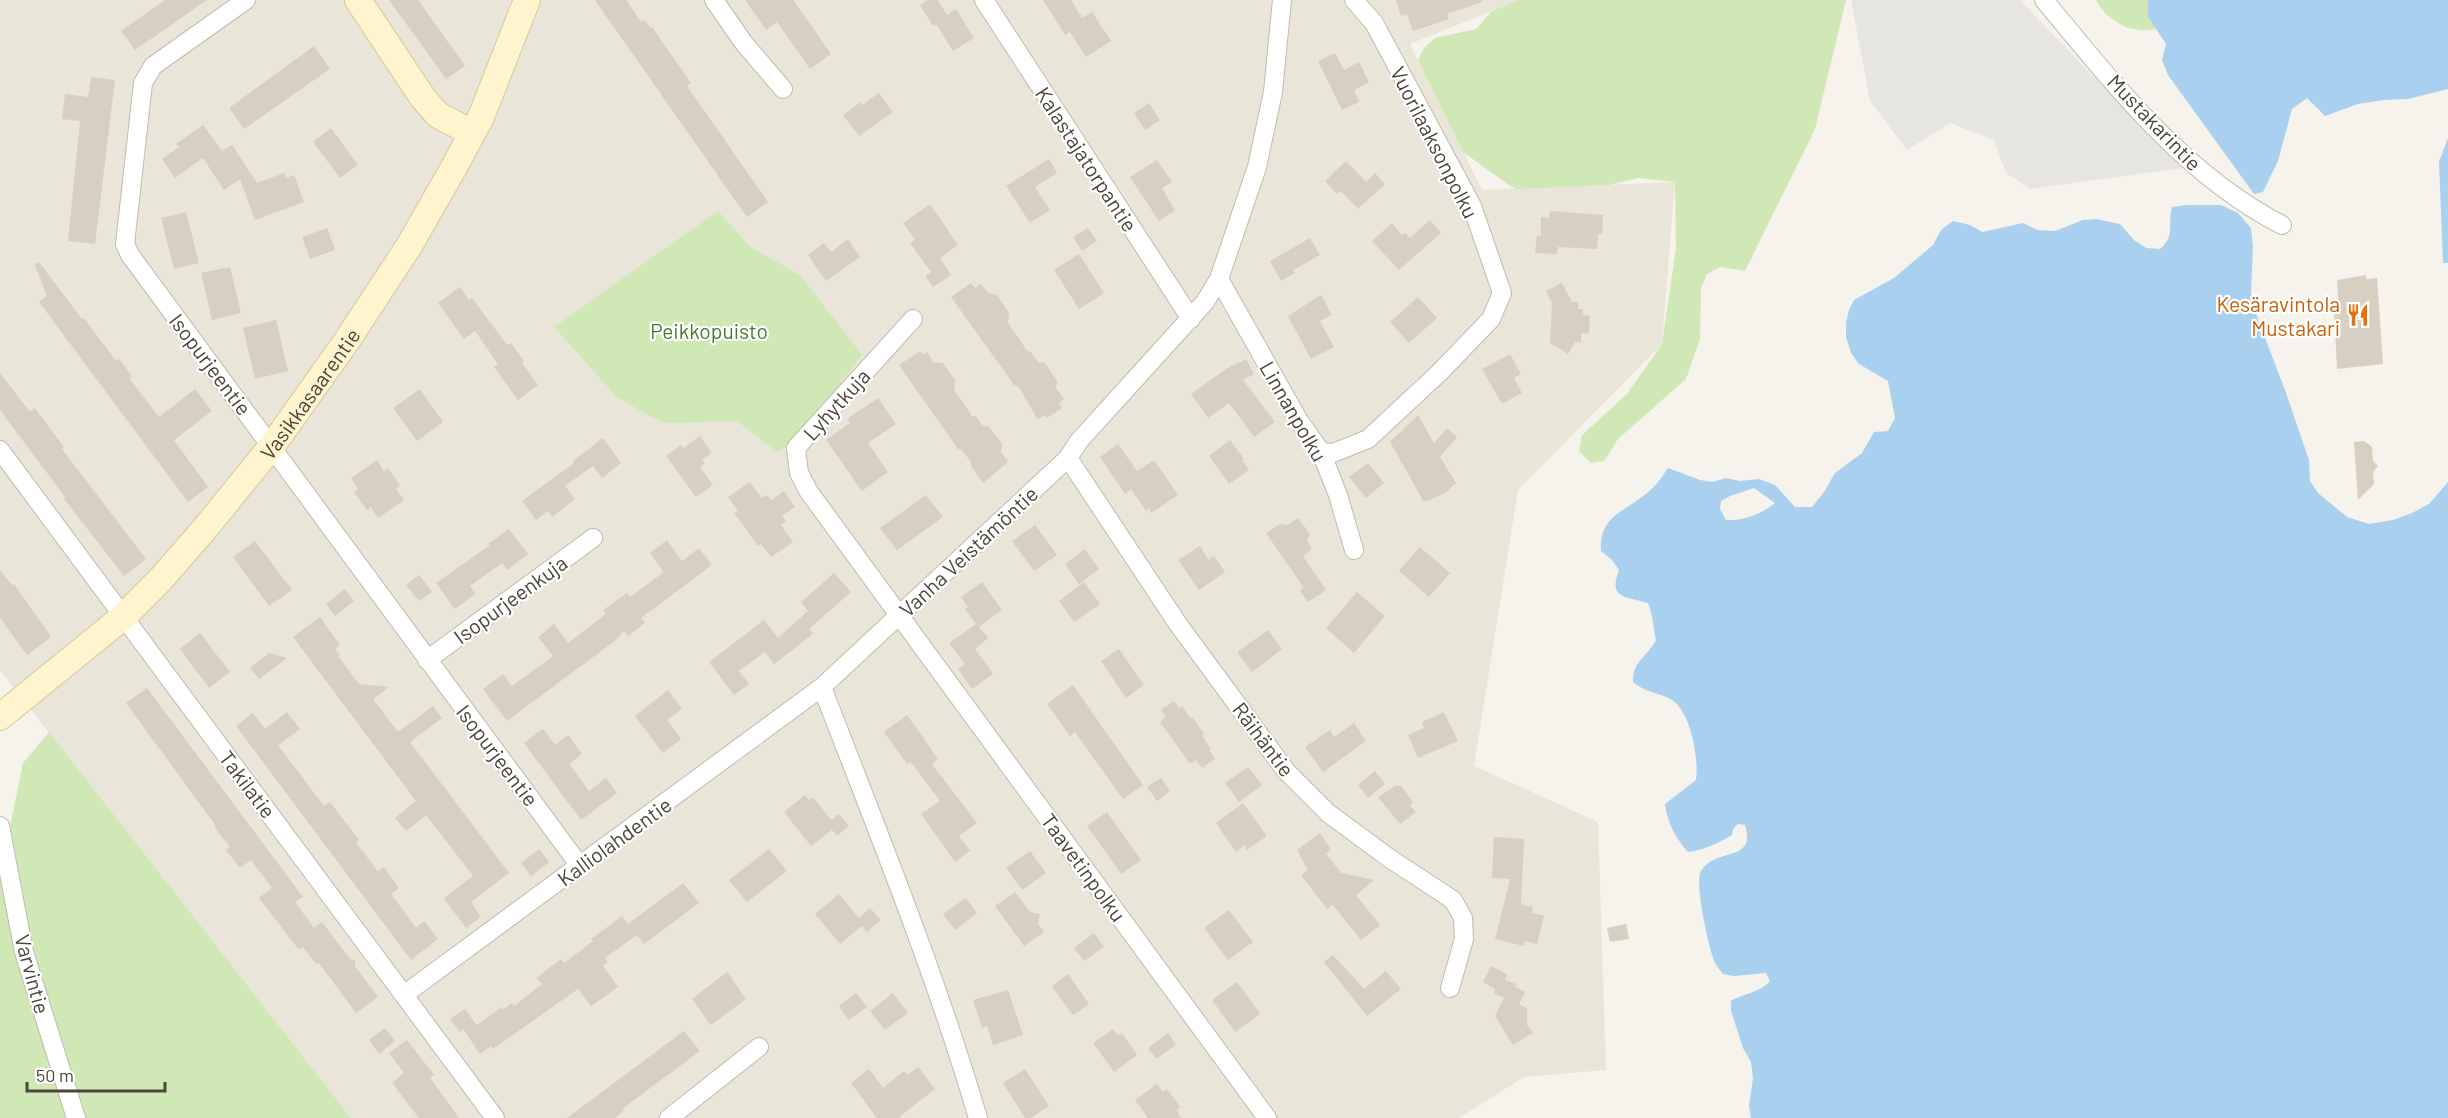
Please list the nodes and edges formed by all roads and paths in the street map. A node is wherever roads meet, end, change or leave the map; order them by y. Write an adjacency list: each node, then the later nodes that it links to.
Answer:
1 (246, 0): 15 (street, Isopurjeentie)
2 (358, 0): 10 (street)
3 (526, 0): 10 (street, Vasikkasaarentie)
4 (714, 0): 9 (street)
5 (984, 0): 14 (street, Kalastajatorpantie)
6 (1282, 0): 12 (street, Vanha Veistämöntie)
7 (1354, 0): 17 (street, Vuorilaaksonpolku)
8 (2044, 0): 11 (street, Mustakarintie)
9 (783, 88)
10 (472, 133): 15 (street, Vasikkasaarentie)
11 (2282, 225)
12 (1219, 279): 14 (street, Vanha Veistämöntie); 17 (street, Linnanpolku)
13 (913, 319): 21 (street, Lyhytkuja)
14 (1191, 319): 18 (street, Vanha Veistämöntie)
15 (272, 446): 22 (street, Vasikkasaarentie); 23 (street, Isopurjeentie)
16 (0, 450): 22 (street, Takilatie)
17 (1321, 452): 20 (street, Linnanpolku)
18 (1068, 458): 21 (street, Vanha Veistämöntie); 28 (street, Räihäntie)
19 (593, 538): 23 (street, Isopurjeenkuja)
20 (1353, 550)
21 (900, 615): 24 (street, Vanha Veistämöntie); 35 (street, Taavetinpolku)
22 (123, 617): 25 (street, Vasikkasaarentie); 29 (street, Takilatie)
23 (427, 660): 27 (street, Isopurjeentie)
24 (822, 687): 27 (street, Kalliolahdentie); 34 (street)
25 (0, 717)
26 (0, 826): 31 (street, Varvintie)
27 (580, 866): 29 (street, Kalliolahdentie)
28 (1450, 988)
29 (405, 994): 32 (street, Takilatie)
30 (759, 1047): 33 (street)
31 (76, 1118)
32 (495, 1118)
33 (669, 1118)
34 (978, 1118)
35 (1267, 1118)

